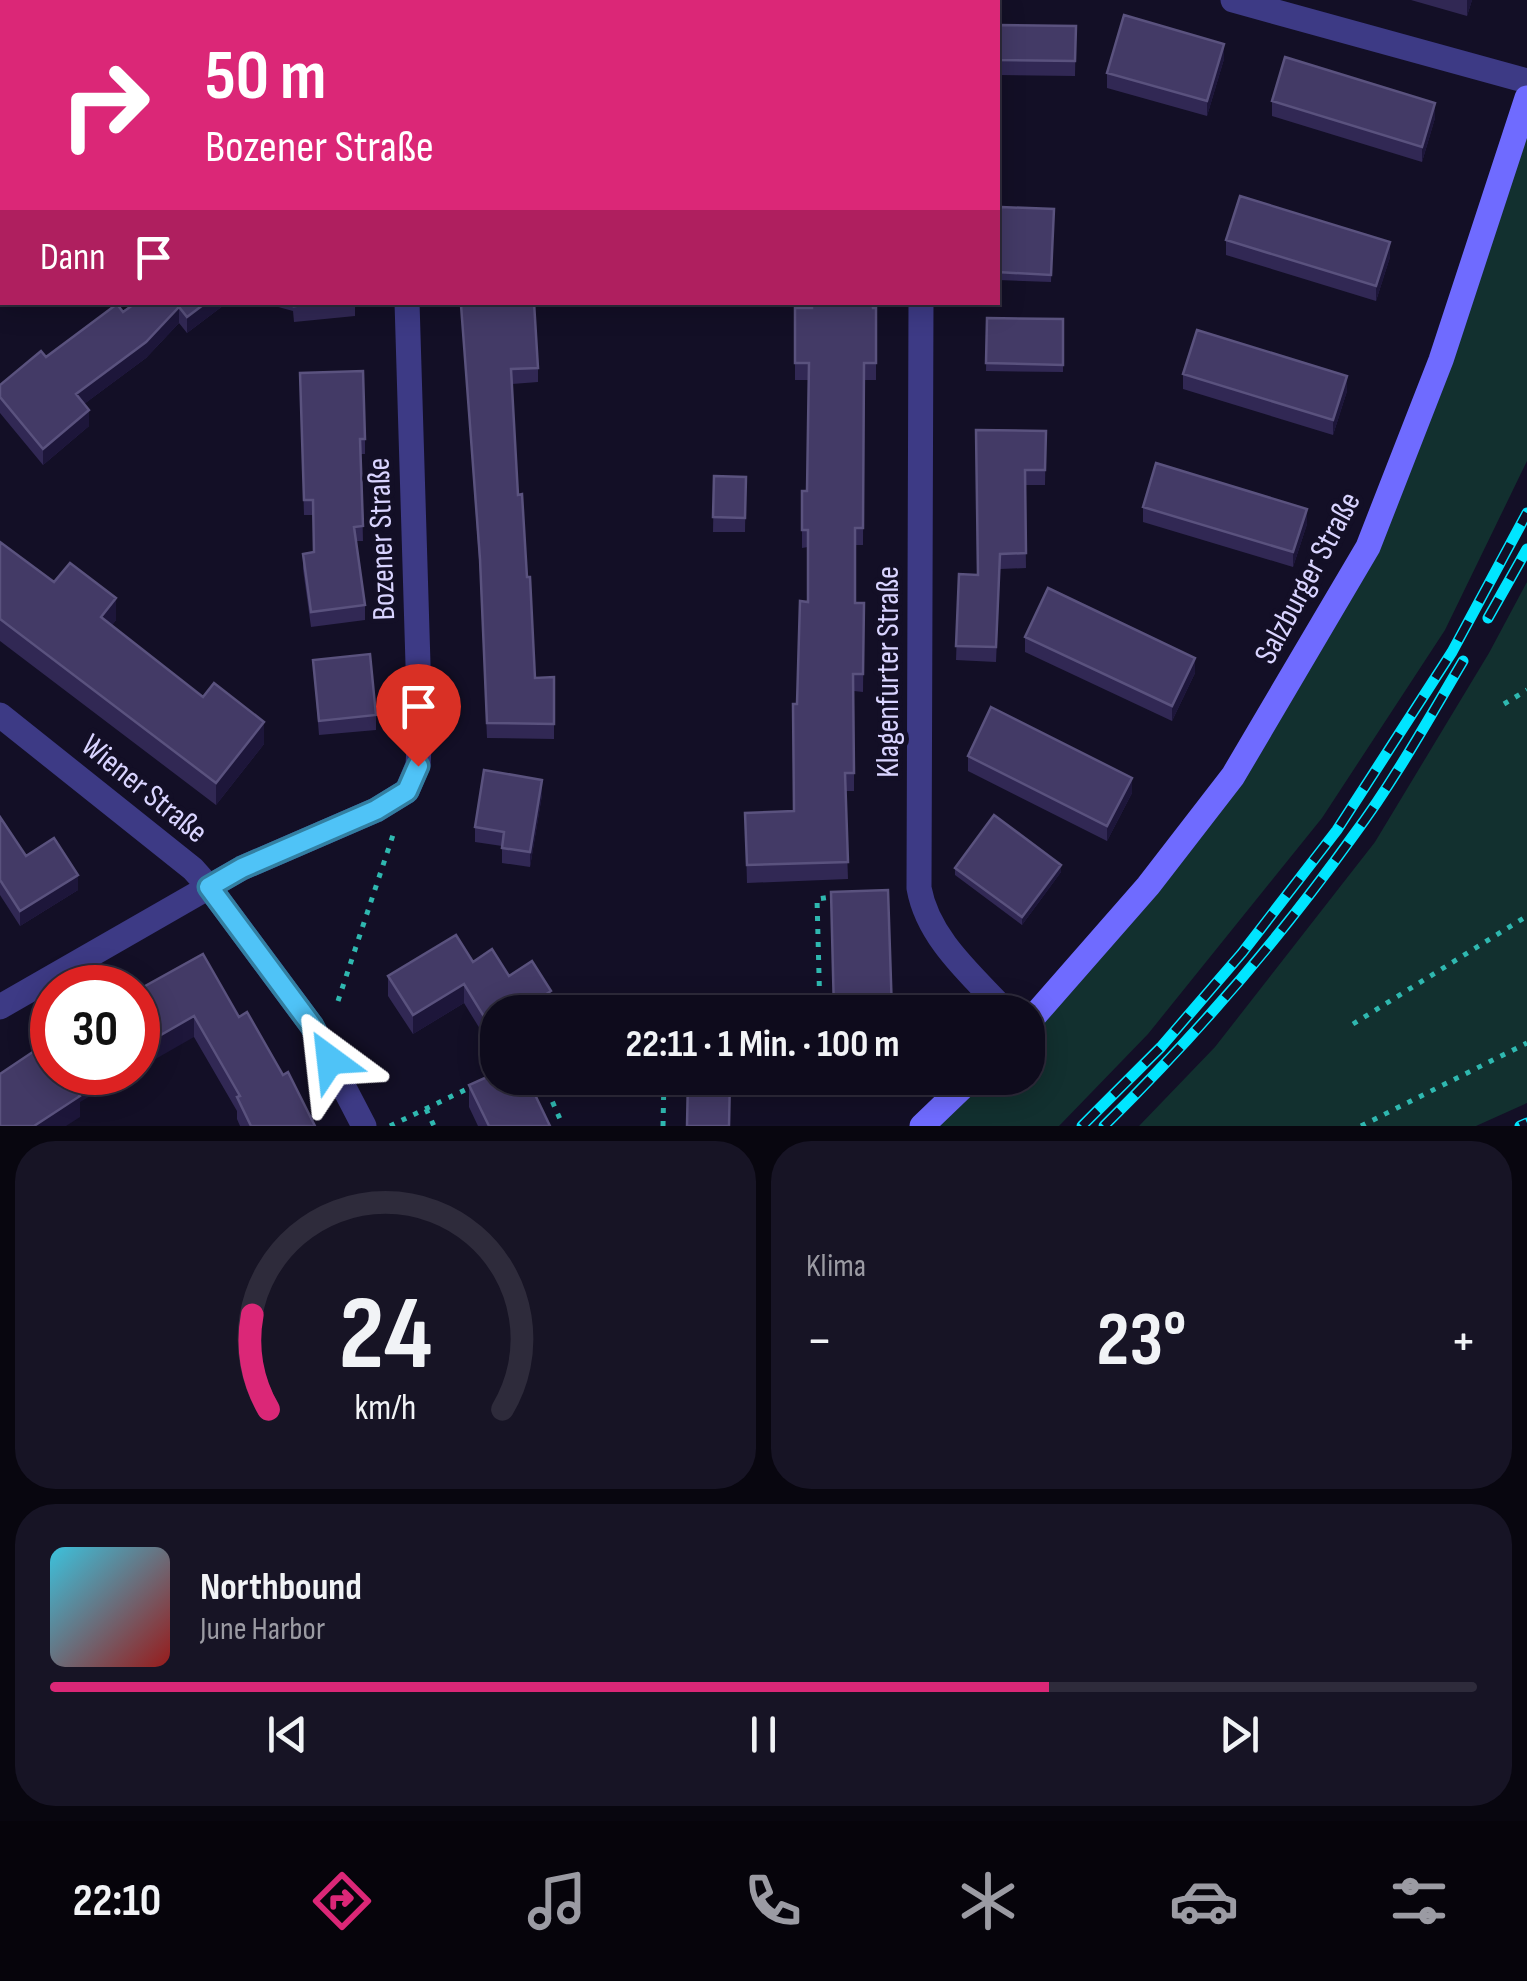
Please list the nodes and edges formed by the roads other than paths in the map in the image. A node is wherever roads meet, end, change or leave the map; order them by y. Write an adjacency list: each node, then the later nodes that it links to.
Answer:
1 (1233, 0): 2 (street)
2 (1527, 81)
3 (1527, 98): 9 (street, Salzburger Straße)
4 (407, 305): 7 (street, Bozener Straße)
5 (921, 305): 8 (street, Klagenfurter Straße)
6 (0, 715): 7 (street, Wiener Straße)
7 (209, 887): 10 (street); 12 (street, Wiener Straße)
8 (990, 995)
9 (1045, 1004)
10 (0, 1007)
11 (954, 1095): 13 (street)
12 (364, 1126)
13 (922, 1126)

